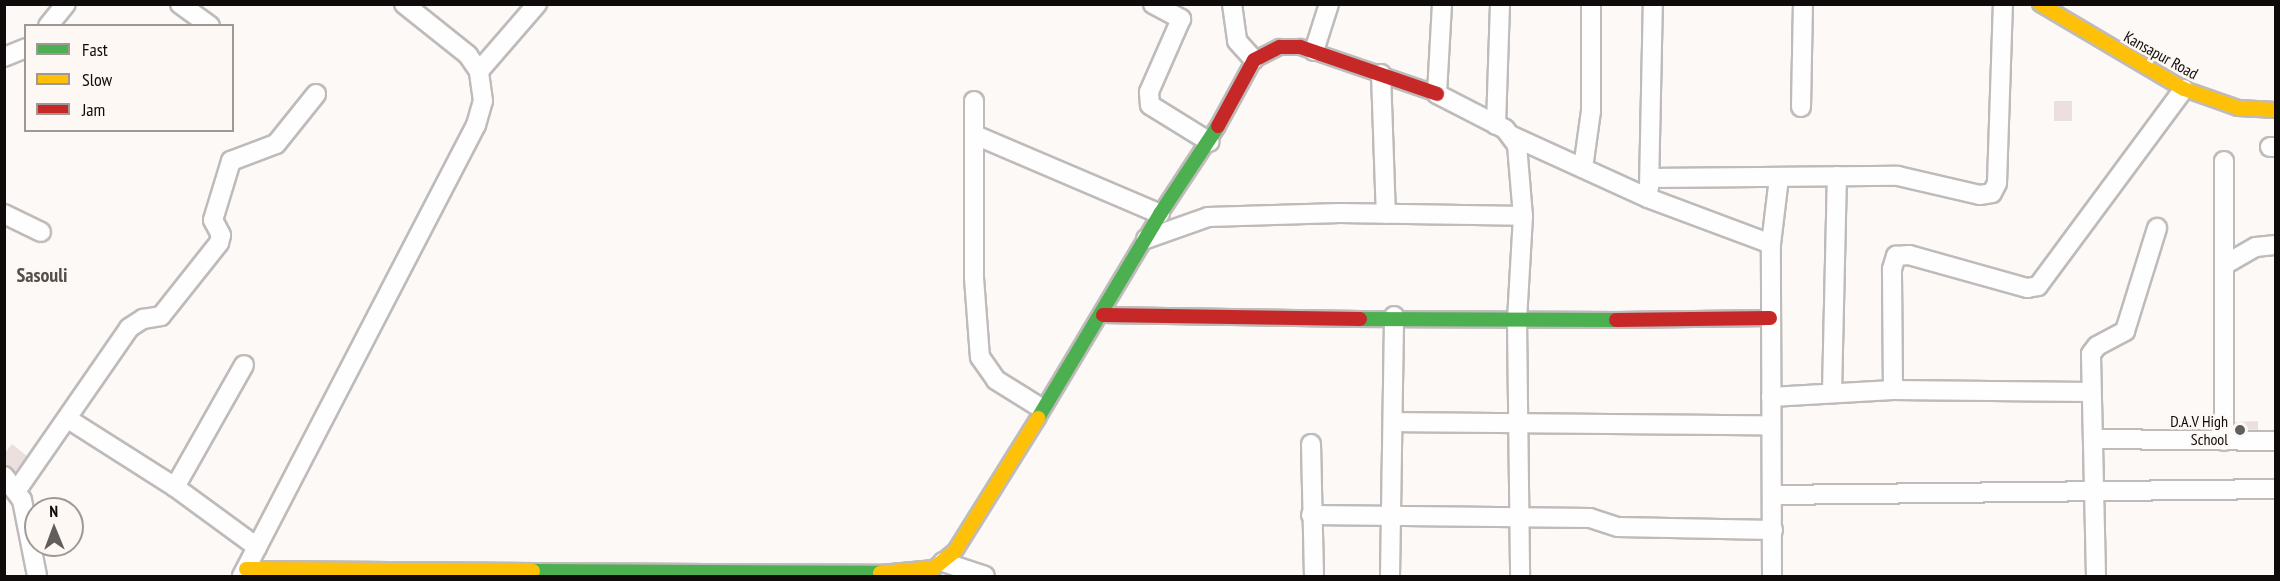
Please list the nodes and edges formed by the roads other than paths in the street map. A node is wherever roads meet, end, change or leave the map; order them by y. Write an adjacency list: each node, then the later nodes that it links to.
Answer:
1 (66, 4): 15 (street)
2 (180, 4): 16 (street)
3 (404, 4): 21 (street)
4 (537, 4): 21 (street)
5 (1153, 4): 32 (street)
6 (1232, 4): 20 (street)
7 (1329, 4): 18 (street)
8 (1442, 4): 25 (street)
9 (1500, 4): 29 (street)
10 (1591, 4): 34 (street)
11 (1653, 4): 36 (street)
12 (1803, 4): 27 (street)
13 (2003, 4): 35 (street)
14 (2040, 4): 23 (street, Kansapur Road)
15 (50, 24)
16 (207, 24)
17 (24, 49): 19 (street)
18 (1314, 51): 20 (street); 22 (street)
19 (4, 57)
20 (1254, 60): 32 (street)
21 (479, 71): 76 (street)
22 (1381, 74): 25 (street); 41 (street)
23 (2184, 89): 28 (street, Kansapur Road); 54 (street)
24 (316, 94): 59 (street)
25 (1437, 94): 29 (street)
26 (974, 101): 30 (street)
27 (1801, 108)
28 (2276, 110)
29 (1496, 125): 31 (street)
30 (975, 135): 40 (street); 58 (street)
31 (1512, 136): 34 (street); 42 (street)
32 (1210, 142): 40 (street)
33 (2224, 161): 48 (street)
34 (1583, 168): 38 (street)
35 (1837, 176): 37 (street); 56 (street)
36 (1650, 178): 37 (street); 38 (street)
37 (1779, 178): 46 (street)
38 (1648, 198): 46 (street)
39 (4, 214): 44 (street)
40 (1160, 214): 45 (street)
41 (1386, 214): 42 (street); 45 (street)
42 (1523, 216): 52 (street)
43 (2157, 228): 55 (street)
44 (41, 232)
45 (1146, 239): 49 (street)
46 (1771, 244): 51 (street)
47 (2276, 245): 48 (street)
48 (2226, 264): 64 (street)
49 (1103, 315): 50 (street); 58 (street)
50 (1394, 316): 52 (street); 60 (street)
51 (1770, 318): 52 (street); 57 (street)
52 (1517, 321): 61 (street)
53 (244, 365): 68 (street)
54 (1893, 390): 55 (street); 56 (street)
55 (2090, 392): 63 (street)
56 (1832, 393): 57 (street)
57 (1771, 397): 62 (street)
58 (1041, 408): 77 (street)
59 (68, 419): 67 (street); 68 (street)
60 (1393, 423): 61 (street); 72 (street)
61 (1519, 424): 62 (street); 74 (street)
62 (1770, 425): 70 (street)
63 (2093, 439): 64 (street); 71 (street)
64 (2224, 441): 65 (street)
65 (2276, 441)
66 (1311, 444): 73 (street)
67 (11, 483): 81 (street)
68 (175, 487): 76 (street)
69 (2276, 489): 71 (street)
70 (1773, 495): 71 (street); 75 (street)
71 (2095, 495): 87 (street)
72 (1393, 513): 73 (street); 74 (street); 84 (street)
73 (1311, 515): 83 (street)
74 (1519, 518): 75 (street); 85 (street)
75 (1773, 530): 86 (street)
76 (257, 547): 78 (street)
77 (944, 562): 79 (street); 82 (street)
78 (244, 573): 80 (street)
79 (547, 574): 80 (street)
80 (375, 575)
81 (37, 576)
82 (985, 576)
83 (1314, 576)
84 (1390, 576)
85 (1520, 576)
86 (1772, 576)
87 (2096, 576)

